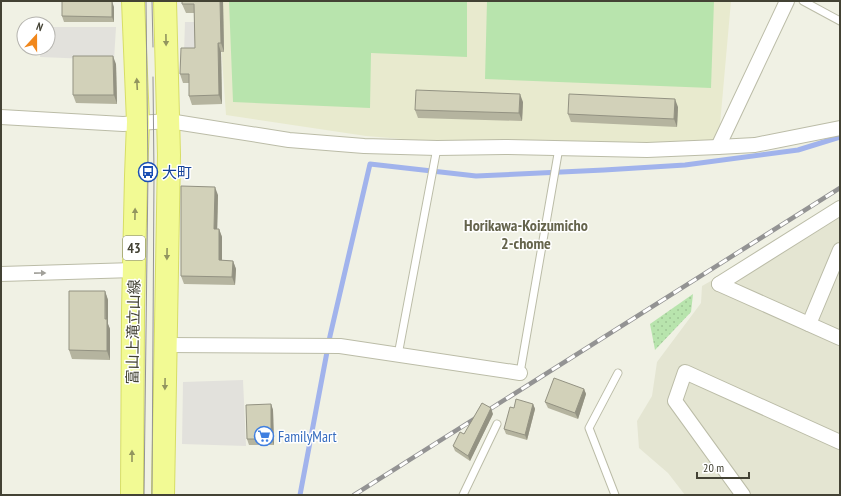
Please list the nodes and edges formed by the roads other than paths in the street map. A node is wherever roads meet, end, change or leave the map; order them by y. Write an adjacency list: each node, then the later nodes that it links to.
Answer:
1 (133, 1): 8 (main road, 富山上滝立山線 / 43, one-way to 1)
2 (165, 1): 7 (main road, 43, one-way to 7)
3 (787, 1): 10 (street)
4 (802, 1): 5 (lane)
5 (840, 21)
6 (1, 117): 8 (street)
7 (169, 121): 8 (street); 11 (street); 19 (main road, 43, one-way to 19)
8 (138, 122): 15 (main road, 富山上滝立山線 / 43, one-way to 8)
9 (840, 128): 10 (street)
10 (718, 147): 12 (street)
11 (437, 148): 12 (street); 20 (lane)
12 (559, 148): 21 (lane)
13 (840, 208): 17 (street)
14 (840, 250): 17 (street)
15 (134, 270): 16 (street, one-way to 15); 25 (main road, 富山上滝立山線 / 43, one-way to 15)
16 (1, 274)
17 (809, 324): 18 (street)
18 (840, 338)
19 (166, 345): 20 (street); 26 (main road, 43, one-way to 26)
20 (398, 355): 21 (street)
21 (520, 373)
22 (618, 373): 28 (lane)
23 (497, 424): 27 (lane)
24 (840, 442): 29 (street)
25 (132, 495)
26 (163, 495)
27 (463, 495)
28 (615, 495)
29 (743, 495)

